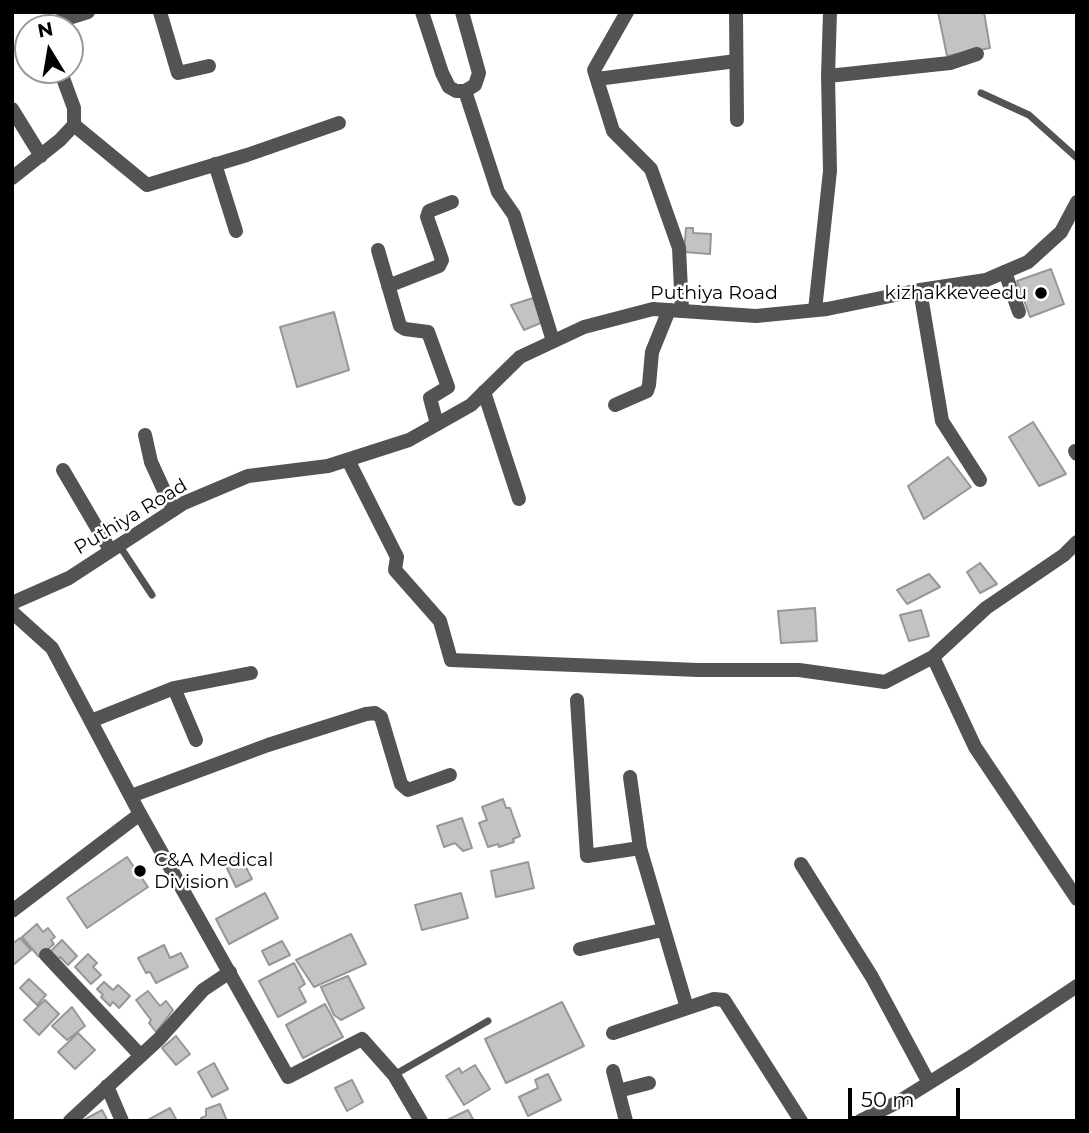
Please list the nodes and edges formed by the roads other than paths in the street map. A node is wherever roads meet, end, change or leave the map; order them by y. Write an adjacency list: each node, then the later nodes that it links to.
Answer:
1 (160, 12): 9 (street)
2 (422, 12): 13 (street)
3 (462, 12): 13 (street)
4 (627, 12): 11 (street)
5 (736, 12): 8 (street)
6 (830, 12): 10 (street)
7 (977, 54): 10 (street)
8 (736, 61): 11 (street); 16 (street)
9 (209, 66)
10 (828, 76): 30 (street)
11 (597, 79): 31 (street)
12 (65, 84): 18 (street)
13 (465, 91): 33 (street)
14 (981, 93): 20 (lane)
15 (12, 109): 19 (street)
16 (737, 120)
17 (339, 123): 21 (street)
18 (74, 125): 19 (street); 21 (street)
19 (41, 156): 22 (street)
20 (1077, 159)
21 (215, 164): 25 (street)
22 (12, 178)
23 (452, 202): 28 (street)
24 (1077, 202): 27 (street, Puthiya Road)
25 (236, 231)
26 (378, 250): 28 (street)
27 (1005, 272): 29 (street, Puthiya Road); 32 (street)
28 (388, 286): 36 (street)
29 (920, 290): 30 (street, Puthiya Road); 40 (street)
30 (815, 310): 31 (street, Puthiya Road)
31 (675, 311): 33 (street, Puthiya Road); 35 (street)
32 (1019, 312)
33 (553, 341): 34 (street, Puthiya Road)
34 (484, 392): 36 (street, Puthiya Road); 41 (street)
35 (615, 405)
36 (437, 424): 38 (street, Puthiya Road)
37 (145, 435): 42 (street)
38 (348, 460): 42 (street, Puthiya Road); 48 (street)
39 (63, 470): 44 (street)
40 (980, 480)
41 (519, 499)
42 (173, 510): 44 (street, Puthiya Road)
43 (1077, 542): 48 (street)
44 (114, 547): 45 (lane); 46 (street, Puthiya Road)
45 (152, 595)
46 (12, 603)
47 (12, 612): 52 (street)
48 (933, 657): 60 (street)
49 (251, 673): 50 (street)
50 (174, 688): 52 (street); 53 (street)
51 (577, 700): 58 (street)
52 (91, 720): 56 (street)
53 (196, 740)
54 (450, 775): 56 (street)
55 (630, 777): 58 (street)
56 (131, 796): 57 (street)
57 (140, 814): 61 (street); 65 (street)
58 (640, 848): 62 (street)
59 (801, 864): 74 (street)
60 (1077, 899)
61 (12, 911)
62 (662, 930): 63 (street); 67 (street)
63 (580, 949)
64 (47, 955): 70 (street)
65 (230, 972): 70 (street); 72 (street)
66 (1077, 985): 74 (street)
67 (687, 1008): 69 (street); 81 (street)
68 (488, 1021): 72 (lane)
69 (614, 1033)
70 (141, 1056): 75 (street)
71 (613, 1071): 76 (street)
72 (394, 1075): 79 (street)
73 (649, 1083): 76 (street)
74 (929, 1083): 82 (street)
75 (107, 1086): 77 (street); 78 (street)
76 (618, 1091): 80 (street)
77 (70, 1121)
78 (122, 1121)
79 (421, 1121)
80 (626, 1121)
81 (801, 1121)
82 (860, 1121)

